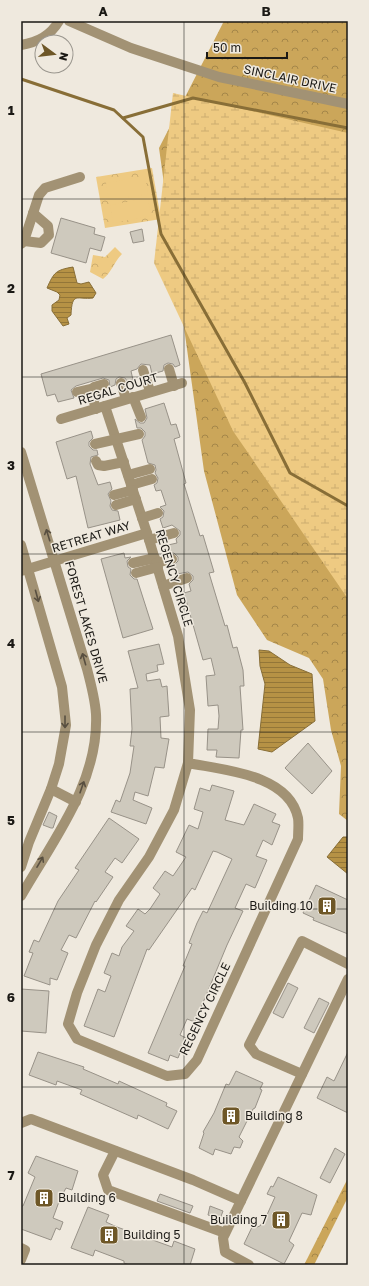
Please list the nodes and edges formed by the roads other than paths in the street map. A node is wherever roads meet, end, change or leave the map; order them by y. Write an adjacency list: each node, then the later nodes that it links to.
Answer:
1 (59, 21): 3 (street)
2 (69, 21): 4 (street, SINCLAIR DRIVE)
3 (21, 45)
4 (348, 104)
5 (80, 177): 6 (street)
6 (33, 213): 7 (street); 7 (street)
7 (22, 242)
8 (169, 369): 12 (street, REGAL COURT)
9 (144, 370): 12 (street)
10 (122, 383): 14 (street)
11 (104, 384): 15 (street)
12 (150, 391): 14 (street, REGAL COURT)
13 (77, 392): 15 (street)
14 (130, 398): 15 (street, REGAL COURT); 16 (street)
15 (100, 407): 17 (street, REGAL COURT); 19 (street, REGENCY CIRCLE)
16 (141, 417)
17 (61, 419)
18 (139, 434): 19 (street)
19 (116, 439): 20 (street); 23 (street, REGENCY CIRCLE)
20 (95, 444)
21 (21, 452): 33 (street, FOREST LAKES DRIVE, one-way to 21)
22 (96, 461): 23 (street)
23 (124, 462): 25 (street, REGENCY CIRCLE)
24 (151, 474): 25 (street)
25 (132, 487): 26 (street); 28 (street, REGENCY CIRCLE)
26 (115, 500)
27 (158, 513): 28 (street)
28 (142, 518): 30 (street, REGENCY CIRCLE)
29 (174, 533): 30 (street, RETREAT WAY)
30 (148, 537): 33 (street, RETREAT WAY); 34 (street, REGENCY CIRCLE)
31 (21, 545): 36 (street)
32 (172, 559): 34 (street)
33 (56, 562): 36 (street, RETREAT WAY); 41 (street, FOREST LAKES DRIVE, one-way to 33)
34 (156, 562): 35 (street); 38 (street, REGENCY CIRCLE)
35 (134, 568)
36 (25, 570): 40 (street, one-way to 40)
37 (187, 578): 38 (street)
38 (163, 586): 39 (street, REGENCY CIRCLE)
39 (188, 763): 39 (street, REGENCY CIRCLE)
40 (51, 789): 41 (street); 42 (street)
41 (76, 802): 43 (street, FOREST LAKES DRIVE, one-way to 41)
42 (21, 867)
43 (21, 896)
44 (348, 964): 46 (street)
45 (348, 979): 46 (street)
46 (302, 1074): 49 (street)
47 (21, 1123): 48 (street)
48 (115, 1151): 49 (street); 50 (street)
49 (241, 1201): 50 (street)
50 (225, 1232): 53 (street)
51 (21, 1248): 52 (street)
52 (21, 1260)
53 (249, 1265)

